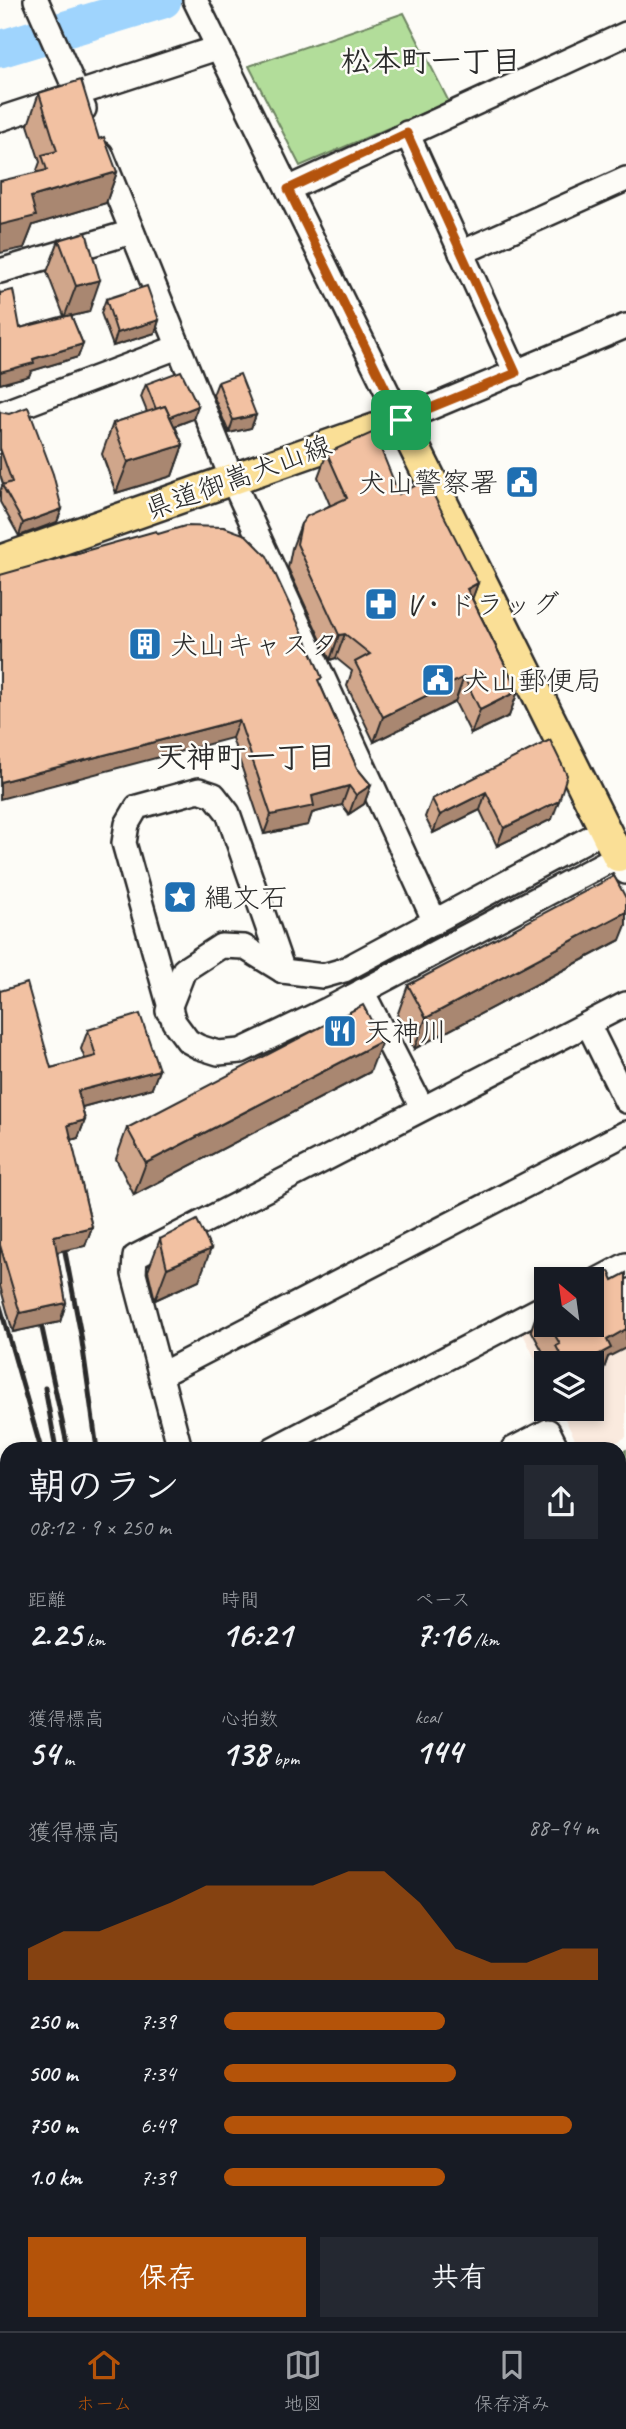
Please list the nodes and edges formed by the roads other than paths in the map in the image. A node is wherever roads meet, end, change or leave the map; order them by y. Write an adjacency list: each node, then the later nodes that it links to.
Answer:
1 (36, 0): 5 (street)
2 (195, 0): 4 (street)
3 (626, 34): 7 (street)
4 (217, 48): 5 (street); 9 (street)
5 (76, 90): 6 (street); 10 (street)
6 (0, 119)
7 (407, 133): 9 (street); 11 (street)
8 (626, 179): 11 (street)
9 (288, 189): 17 (street)
10 (132, 232): 12 (street); 14 (street)
11 (461, 253): 15 (street)
12 (0, 271)
13 (626, 326): 15 (street)
14 (178, 347): 16 (street); 18 (street)
15 (516, 373): 17 (street)
16 (0, 414)
17 (401, 420): 18 (main road, 県道御嵩犬山線); 20 (main road)
18 (232, 479): 19 (main road, 県道御嵩犬山線); 22 (street)
19 (0, 561)
20 (615, 824): 21 (main road); 22 (street)
21 (623, 860): 24 (street)
22 (435, 922): 23 (street)
23 (282, 971): 26 (street); 26 (street)
24 (362, 991): 26 (street); 29 (street)
25 (626, 1004): 27 (street)
26 (169, 1011)
27 (588, 1024): 28 (street); 29 (street)
28 (626, 1101)
29 (422, 1108): 34 (street)
30 (626, 1133): 34 (street)
31 (626, 1265): 32 (street)
32 (604, 1277)
33 (534, 1312): 36 (street)
34 (162, 1374): 35 (street)
35 (178, 1442)
36 (286, 1442)
37 (527, 1442): 38 (street)
38 (554, 1442)

